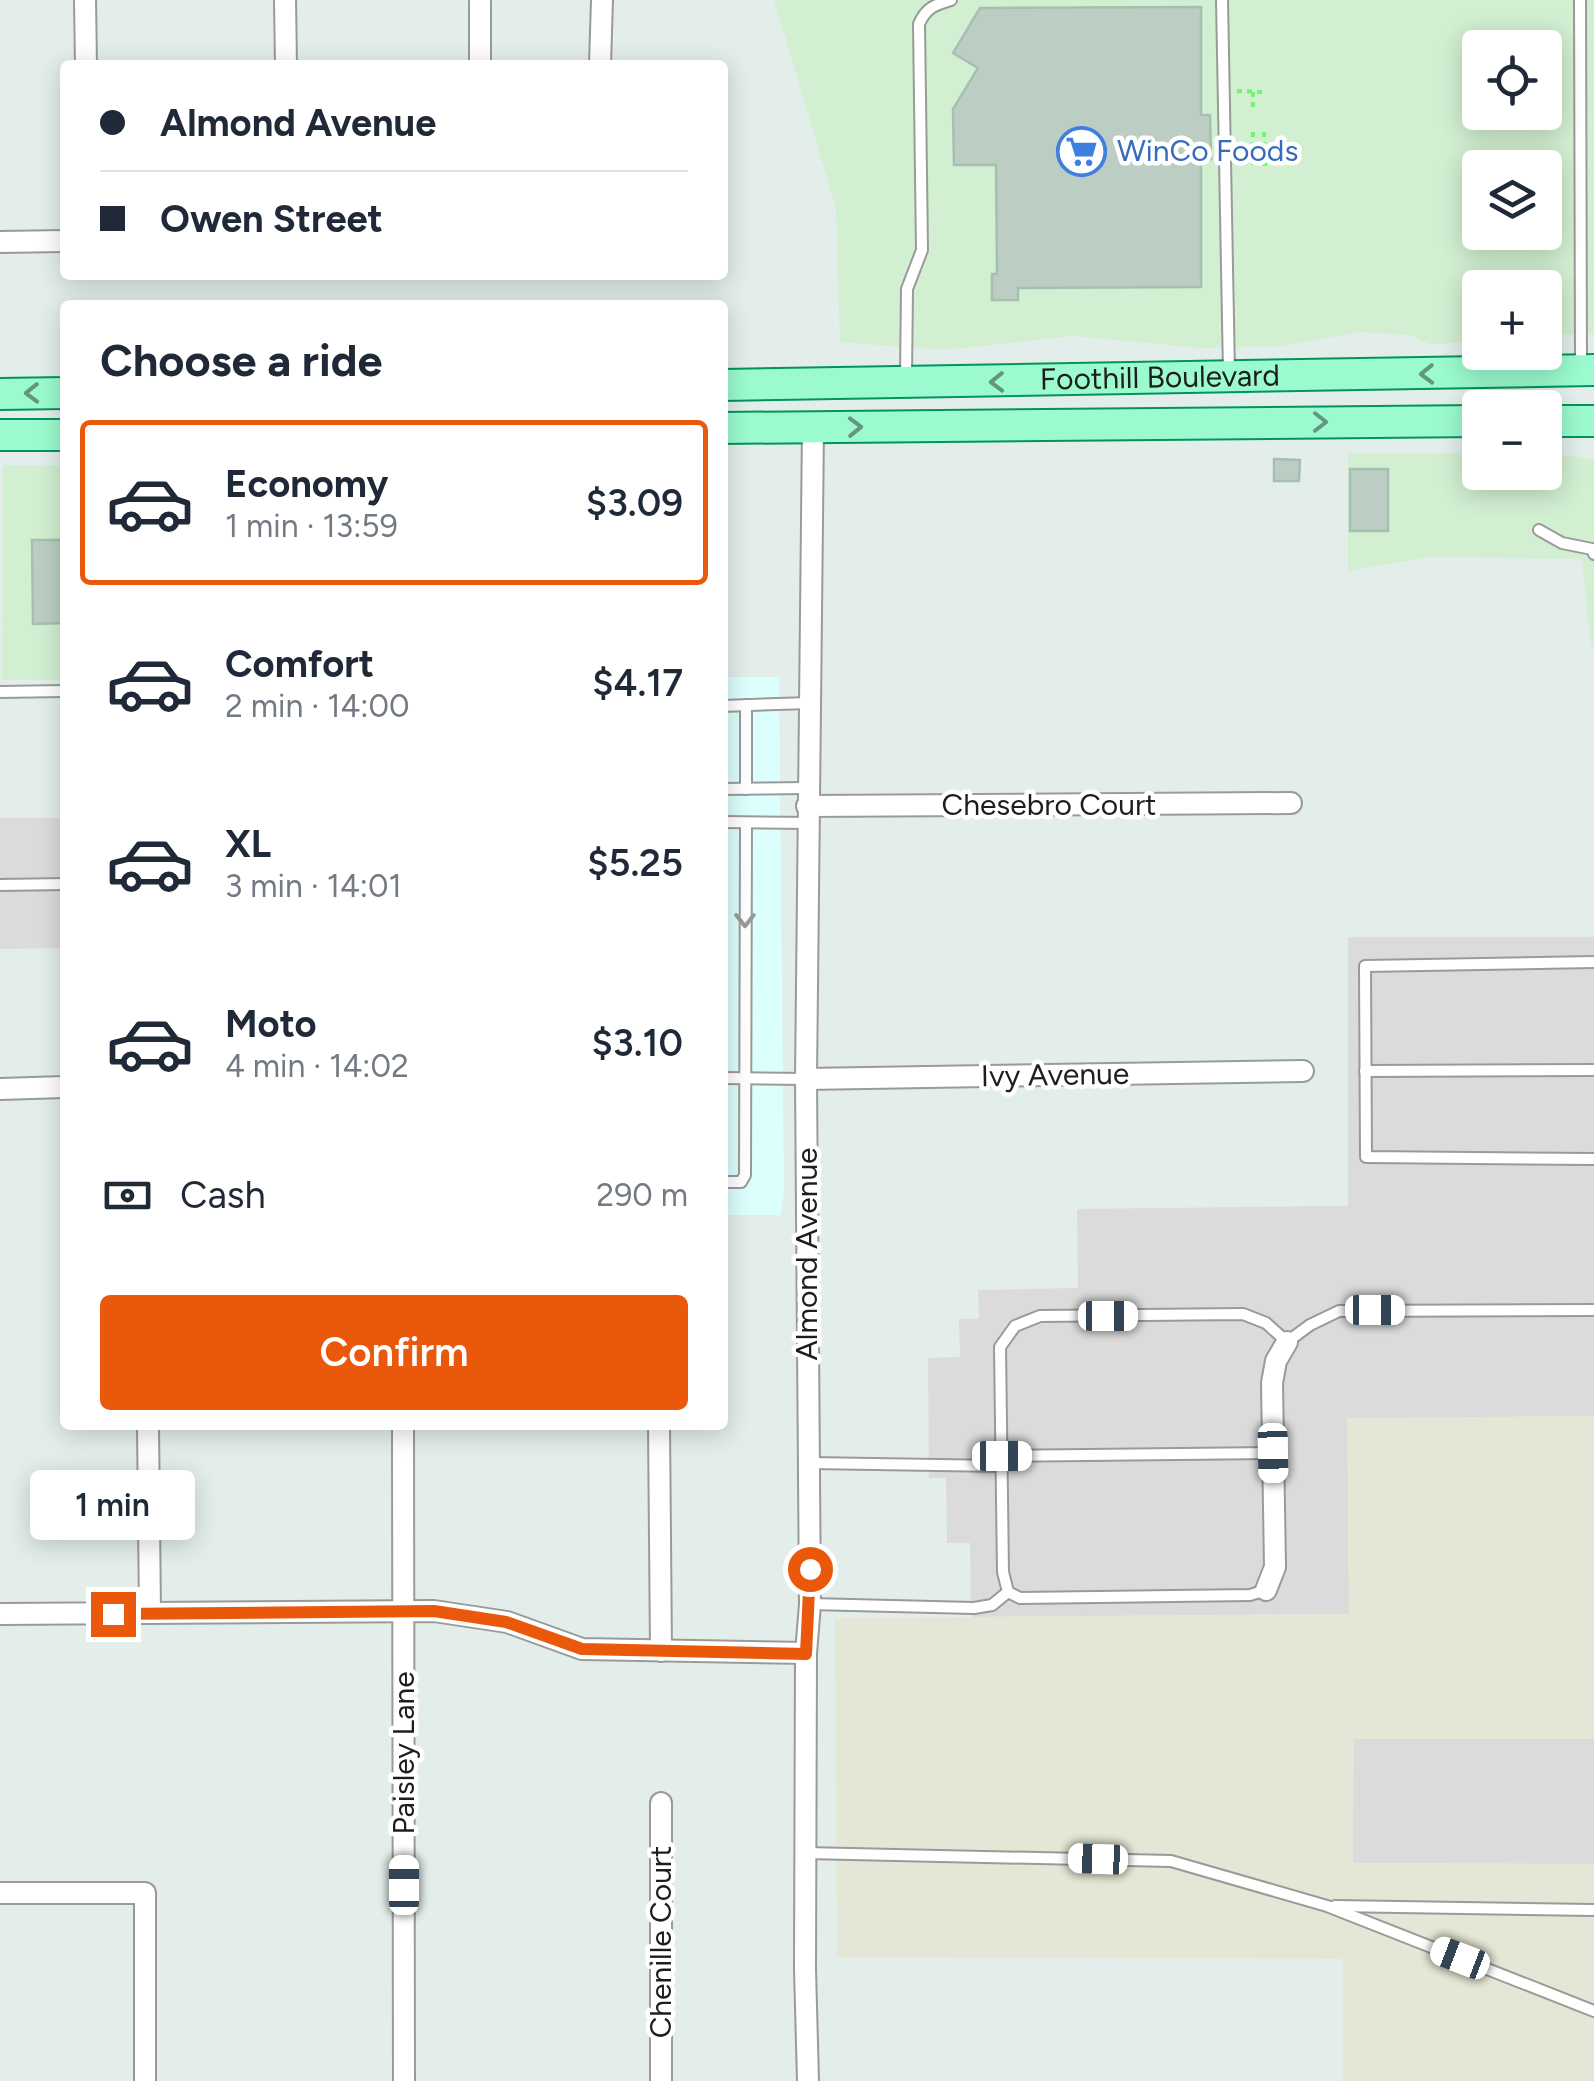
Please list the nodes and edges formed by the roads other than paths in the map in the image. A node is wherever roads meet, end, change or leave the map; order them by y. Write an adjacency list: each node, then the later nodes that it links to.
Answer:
1 (84, 0): 8 (street)
2 (286, 0): 9 (street)
3 (602, 0): 11 (street)
4 (950, 0): 21 (lane)
5 (1222, 0): 20 (lane)
6 (1580, 0): 12 (lane)
7 (480, 2): 10 (street)
8 (86, 60)
9 (286, 60)
10 (480, 60)
11 (600, 60)
12 (1580, 61): 13 (lane); 14 (lane)
13 (1594, 61)
14 (1581, 152): 15 (lane); 18 (lane)
15 (1594, 152)
16 (60, 241): 17 (street)
17 (0, 242)
18 (1588, 292): 19 (lane)
19 (1588, 370): 20 (main road, Foothill Boulevard, one-way to 20)
20 (1229, 379): 21 (main road, Foothill Boulevard, one-way to 21); 28 (main road)
21 (906, 383): 22 (main road, Foothill Boulevard)
22 (728, 385)
23 (60, 393): 24 (main road, one-way to 24)
24 (0, 394)
25 (1594, 420): 27 (main road)
26 (1462, 421): 28 (main road, Foothill Boulevard, one-way to 26)
27 (1562, 421)
28 (1036, 424): 30 (main road, Foothill Boulevard, one-way to 28)
29 (728, 428): 30 (main road, Foothill Boulevard)
30 (813, 428): 37 (street, Almond Avenue)
31 (0, 435): 32 (main road)
32 (60, 435)
33 (1539, 530): 34 (lane)
34 (1594, 554)
35 (60, 691): 36 (lane)
36 (0, 692)
37 (809, 703): 39 (lane); 43 (street, Almond Avenue)
38 (728, 706): 39 (lane)
39 (746, 706): 41 (lane)
40 (728, 789): 41 (lane)
41 (746, 790): 43 (lane)
42 (1291, 803): 43 (street, Chesebro Court)
43 (808, 806): 45 (lane); 54 (street, Almond Avenue)
44 (728, 822): 45 (lane)
45 (746, 823): 53 (lane, one-way to 53)
46 (60, 884): 47 (lane)
47 (0, 885)
48 (1594, 962): 51 (lane)
49 (1594, 1070): 51 (lane)
50 (1303, 1071): 54 (street, Ivy Avenue)
51 (1365, 1071): 57 (lane)
52 (728, 1078): 53 (lane)
53 (745, 1078): 54 (lane); 58 (lane)
54 (806, 1079): 66 (street, Almond Avenue)
55 (60, 1087): 56 (street)
56 (0, 1089)
57 (1594, 1159)
58 (728, 1182)
59 (1594, 1310): 60 (lane)
60 (1287, 1342): 64 (street); 65 (lane)
61 (148, 1430): 71 (street)
62 (403, 1430): 70 (street, Paisley Lane)
63 (659, 1430): 73 (street)
64 (1273, 1453): 65 (lane); 67 (street)
65 (1002, 1460): 66 (lane); 68 (lane)
66 (808, 1463): 69 (street, Almond Avenue)
67 (1266, 1590): 68 (lane)
68 (1008, 1592): 69 (lane)
69 (810, 1604): 74 (street, Almond Avenue)
70 (404, 1610): 71 (street); 73 (street); 82 (street, Paisley Lane)
71 (150, 1613): 72 (street)
72 (0, 1614)
73 (661, 1651): 74 (street)
74 (806, 1654): 76 (street, Almond Avenue)
75 (661, 1803): 83 (street, Chenille Court)
76 (805, 1852): 78 (lane); 84 (street, Almond Avenue)
77 (0, 1893): 81 (street)
78 (1327, 1906): 79 (lane); 80 (lane)
79 (1594, 1910)
80 (1594, 2011)
81 (145, 2081)
82 (404, 2081)
83 (661, 2081)
84 (808, 2081)

